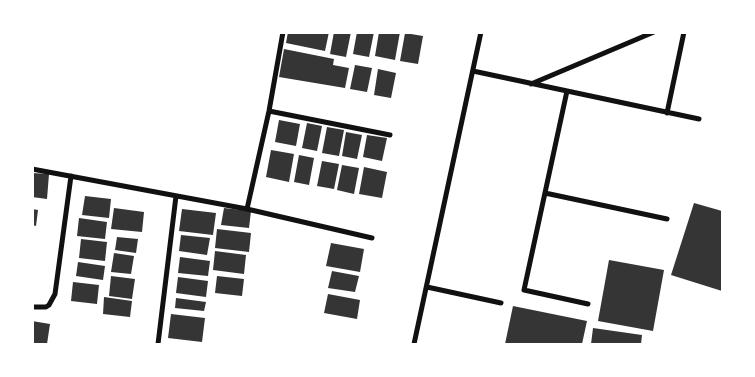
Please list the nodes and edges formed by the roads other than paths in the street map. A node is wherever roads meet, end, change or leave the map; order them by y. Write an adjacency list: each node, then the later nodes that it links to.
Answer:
1 (283, 32): 8 (street)
2 (482, 32): 5 (street)
3 (654, 32): 6 (street)
4 (684, 32): 9 (street)
5 (473, 72): 6 (street); 19 (street)
6 (531, 84): 7 (street)
7 (567, 91): 9 (street); 14 (street)
8 (269, 111): 11 (street); 16 (street)
9 (667, 113): 10 (street)
10 (699, 119)
11 (390, 135)
12 (32, 169): 13 (street)
13 (71, 176): 15 (street); 22 (street)
14 (545, 193): 17 (street); 21 (street)
15 (176, 196): 16 (street); 23 (street)
16 (247, 209): 18 (street)
17 (667, 219)
18 (372, 238)
19 (427, 287): 20 (street); 24 (street)
20 (501, 303)
21 (588, 304)
22 (32, 307)
23 (158, 344)
24 (414, 344)

